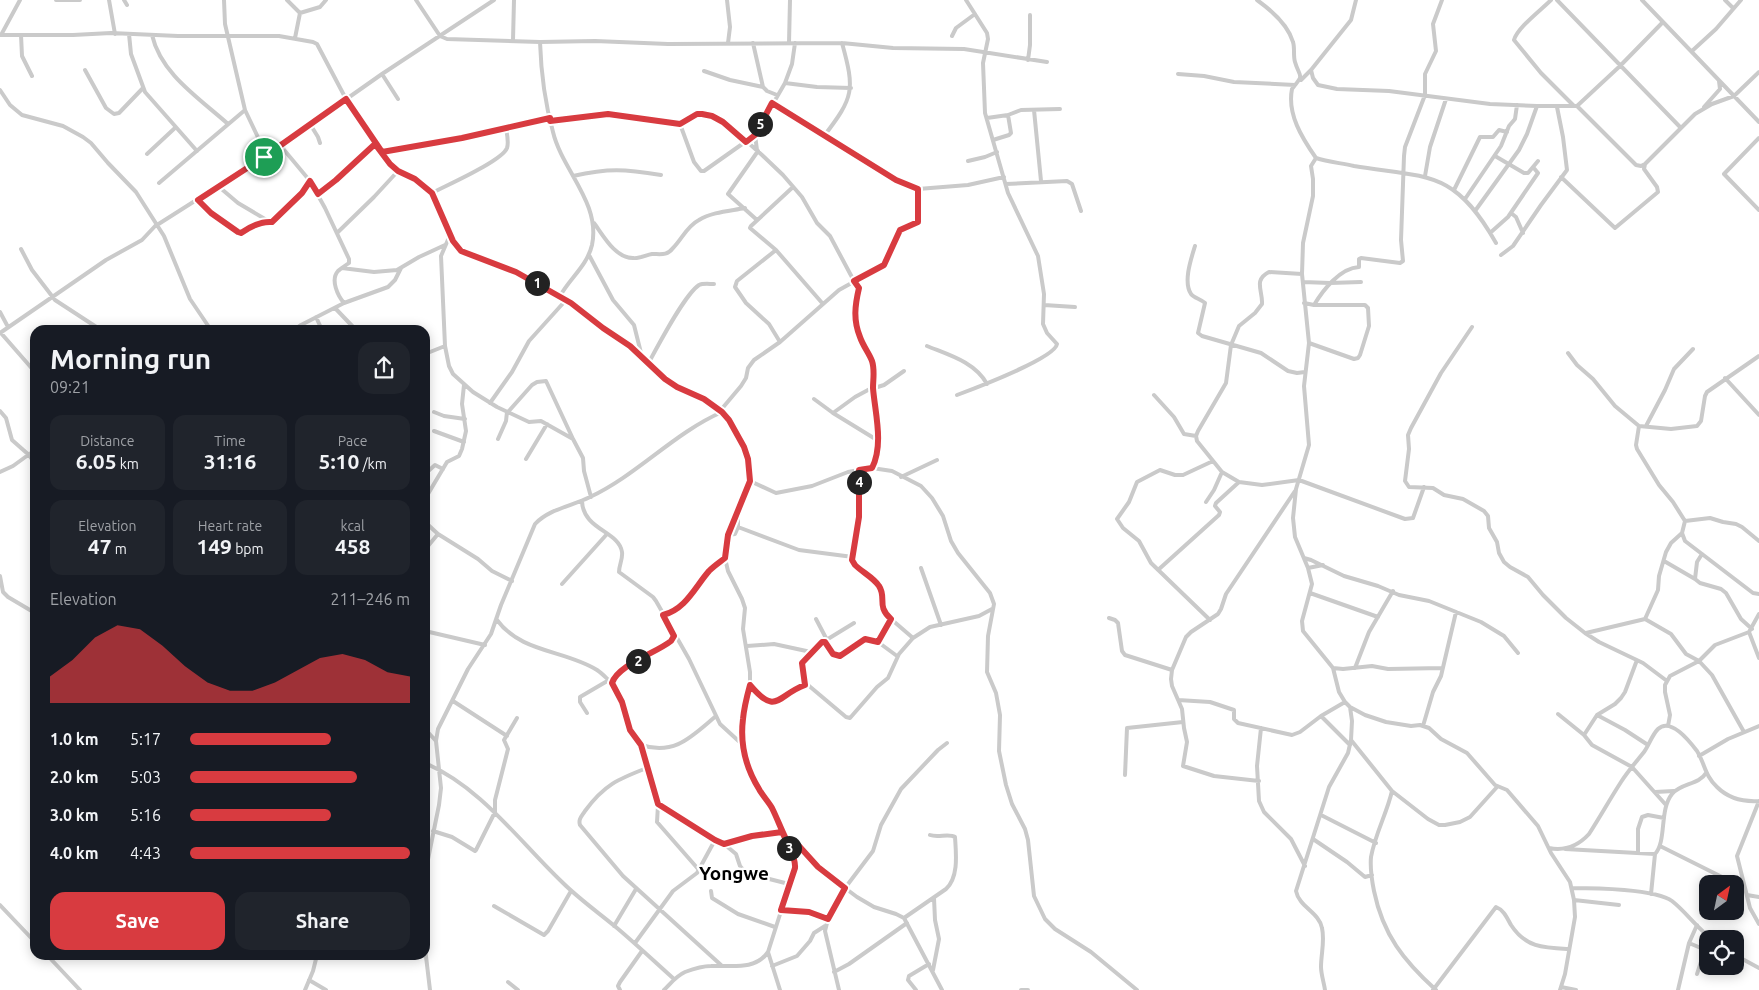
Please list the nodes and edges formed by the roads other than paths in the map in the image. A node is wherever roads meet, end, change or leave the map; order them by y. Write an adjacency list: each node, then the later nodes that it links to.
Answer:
1 (20, 0): 31 (street)
2 (56, 0): 3 (street)
3 (80, 0)
4 (109, 0): 29 (street)
5 (124, 0): 23 (street)
6 (224, 0): 36 (street)
7 (287, 0): 25 (street)
8 (326, 0): 25 (street)
9 (416, 0): 34 (street)
10 (494, 0): 34 (street)
11 (514, 0): 38 (street)
12 (727, 0): 40 (street)
13 (790, 0): 42 (street)
14 (966, 0): 26 (street)
15 (1257, 0): 58 (street)
16 (1356, 0): 51 (street)
17 (1442, 0): 66 (street)
18 (1550, 0): 74 (street)
19 (1557, 0): 49 (street)
20 (1642, 0): 28 (street)
21 (1726, 0): 24 (street)
22 (1741, 0): 24 (street)
23 (127, 5)
24 (1733, 8): 45 (street)
25 (300, 13): 37 (street)
26 (975, 14): 35 (street); 46 (street)
27 (1030, 15): 47 (street)
28 (1663, 22): 45 (street); 49 (street)
29 (115, 34): 30 (street); 32 (street)
30 (129, 34): 33 (street); 62 (street)
31 (0, 35): 32 (street)
32 (21, 35): 56 (street)
33 (152, 35): 36 (street); 84 (street)
34 (440, 36): 38 (street); 54 (street)
35 (952, 36)
36 (228, 37): 37 (street); 77 (street)
37 (295, 38): 68 (street)
38 (513, 40): 39 (street)
39 (540, 42): 40 (street); 82 (street)
40 (728, 43): 41 (street)
41 (754, 43): 42 (street); 61 (street)
42 (789, 43): 43 (street)
43 (795, 43): 44 (street); 59 (street)
44 (842, 44): 46 (street); 63 (street)
45 (1692, 51): 57 (street)
46 (986, 52): 47 (street); 81 (street)
47 (1028, 60): 48 (street)
48 (1047, 62)
49 (1620, 66): 74 (street); 89 (street)
50 (85, 70): 62 (street)
51 (1311, 70): 58 (street); 66 (street)
52 (704, 71): 61 (street)
53 (1759, 72): 67 (street)
54 (382, 74): 68 (street); 69 (street)
55 (1178, 74): 60 (street)
56 (32, 76)
57 (1720, 81): 67 (street); 79 (street)
58 (1299, 82): 60 (street)
59 (785, 83): 63 (street); 65 (street)
60 (1294, 85): 106 (street)
61 (763, 87): 65 (street)
62 (143, 88): 87 (street)
63 (851, 88): 92 (street)
64 (0, 90): 139 (street)
65 (777, 95): 71 (street)
66 (1426, 95): 70 (street); 113 (street)
67 (1734, 96): 79 (street); 83 (street)
68 (346, 99): 85 (street); 97 (street)
69 (398, 99)
70 (1446, 99): 72 (street); 116 (street)
71 (772, 103): 91 (street); 92 (street)
72 (1518, 105): 73 (street); 90 (street)
73 (1537, 106): 75 (street); 109 (street)
74 (1576, 106): 75 (street); 110 (street)
75 (1558, 107): 117 (street)
76 (1060, 109): 78 (street)
77 (245, 110): 84 (street); 105 (street)
78 (1034, 110): 80 (street); 120 (street)
79 (1701, 110): 89 (street)
80 (1008, 115): 81 (street); 94 (street)
81 (987, 118): 94 (street)
82 (550, 119): 86 (street); 88 (street); 115 (street)
83 (1759, 122)
84 (228, 124): 99 (street)
85 (310, 124): 96 (street); 98 (street)
86 (680, 124): 95 (street); 95 (street)
87 (176, 127): 99 (street); 103 (street)
88 (506, 128): 101 (street); 127 (street)
89 (1681, 128): 110 (street)
90 (1507, 132): 104 (street); 126 (street)
91 (755, 135): 95 (street); 100 (street)
92 (824, 136): 125 (street)
93 (1759, 138): 132 (street)
94 (993, 140): 102 (street)
95 (746, 142): 100 (street)
96 (320, 144)
97 (375, 144): 101 (street); 128 (street)
98 (280, 145): 105 (street); 119 (street)
99 (197, 150): 121 (street)
100 (757, 150): 124 (street); 131 (street)
101 (382, 152): 112 (street)
102 (997, 152): 107 (street); 118 (street)
103 (148, 154)
104 (1494, 156): 109 (street); 129 (street)
105 (264, 157): 123 (street)
106 (1316, 158): 113 (street); 153 (street)
107 (968, 161)
108 (1538, 161): 111 (street)
109 (1509, 164): 111 (street); 134 (street)
110 (1645, 164): 117 (street)
111 (1533, 167): 135 (street)
112 (398, 171): 127 (street); 141 (street)
113 (1403, 172): 116 (street); 158 (street)
114 (660, 175): 115 (street)
115 (573, 176): 138 (street)
116 (1425, 176): 126 (street)
117 (1561, 177): 142 (street)
118 (1004, 178): 122 (street); 125 (street)
119 (310, 181): 128 (street); 136 (street)
120 (1042, 181): 122 (street); 133 (street)
121 (159, 183)
122 (1006, 184): 165 (street)
123 (218, 186): 130 (street); 136 (street)
124 (793, 187): 137 (street); 154 (street)
125 (918, 189): 154 (street)
126 (1454, 190): 129 (street)
127 (432, 193): 143 (street)
128 (318, 194): 141 (street)
129 (1465, 199): 134 (street)
130 (198, 200): 136 (street); 139 (street)
131 (745, 208): 137 (street); 138 (street)
132 (1759, 210)
133 (1081, 211)
134 (1475, 211): 140 (street)
135 (1511, 213): 140 (street); 142 (street)
136 (266, 220)
137 (757, 220): 148 (street)
138 (592, 221): 150 (street)
139 (157, 225): 159 (street); 172 (street)
140 (1490, 232): 144 (street)
141 (337, 233): 151 (street)
142 (1523, 233): 149 (street)
143 (450, 235): 145 (street); 160 (street)
144 (1496, 243)
145 (445, 245): 152 (street); 182 (street)
146 (1195, 246): 181 (street)
147 (21, 249): 159 (street)
148 (776, 250): 164 (street); 179 (street)
149 (1501, 254)
150 (588, 255): 160 (street); 188 (street)
151 (342, 268): 152 (street); 162 (street)
152 (401, 268): 162 (street)
153 (1302, 274): 155 (street); 181 (street)
154 (854, 281): 164 (street); 196 (street)
155 (1303, 282): 158 (street); 163 (street)
156 (1361, 282): 158 (street)
157 (714, 284): 189 (street)
158 (1330, 284): 166 (street)
159 (53, 296): 171 (street); 176 (street)
160 (560, 296): 161 (street)
161 (566, 300): 188 (street); 200 (street)
162 (344, 303): 168 (street)
163 (1304, 303): 166 (street); 180 (street)
164 (823, 304): 179 (street)
165 (1044, 305): 167 (street); 194 (street)
166 (1314, 305): 180 (street)
167 (1076, 307)
168 (335, 308): 170 (street); 175 (street)
169 (0, 312): 176 (street)
170 (316, 317): 173 (street); 174 (street)
171 (93, 325)
172 (208, 325)
173 (302, 325)
174 (320, 325)
175 (351, 325)
176 (8, 327): 178 (street)
177 (1472, 327): 232 (street)
178 (0, 333): 190 (street)
179 (780, 342): 204 (street)
180 (1309, 343): 192 (street)
181 (1231, 345): 192 (street); 212 (street)
182 (445, 346): 185 (street); 195 (street)
183 (927, 346): 194 (street)
184 (1693, 349): 210 (street)
185 (430, 352)
186 (1568, 353): 209 (street)
187 (1759, 356): 193 (street)
188 (642, 358): 189 (street)
189 (648, 364): 204 (street)
190 (30, 366)
191 (904, 371): 196 (street)
192 (1305, 372): 229 (street)
193 (1725, 378): 206 (street); 210 (street)
194 (987, 384): 197 (street)
195 (464, 385): 200 (street); 207 (street)
196 (873, 388): 205 (street); 215 (street)
197 (957, 395)
198 (1154, 395): 212 (street)
199 (814, 399): 205 (street)
200 (490, 403): 203 (street)
201 (0, 411): 217 (street)
202 (434, 412): 207 (street)
203 (508, 412): 208 (street); 213 (street); 214 (street)
204 (721, 412): 230 (street); 235 (street)
205 (833, 413): 215 (street)
206 (1759, 415)
207 (465, 418): 216 (street)
208 (546, 424): 214 (street); 219 (street)
209 (1639, 426): 210 (street); 239 (street)
210 (1646, 426)
211 (434, 431): 216 (street)
212 (1196, 436): 221 (street)
213 (498, 439)
214 (572, 440): 235 (street)
215 (877, 440): 222 (street)
216 (464, 442): 224 (street)
217 (28, 455): 218 (street); 226 (street)
218 (30, 458)
219 (526, 459)
220 (937, 460): 228 (street)
221 (1213, 461): 227 (street); 256 (street)
222 (872, 468): 225 (street); 228 (street)
223 (430, 469): 224 (street)
224 (443, 469): 234 (street)
225 (859, 470): 230 (street); 249 (street)
226 (0, 472)
227 (1222, 472): 231 (street); 237 (street)
228 (901, 477): 264 (street)
229 (1299, 480): 231 (street); 232 (street); 233 (street)
230 (750, 481): 238 (street)
231 (1239, 482): 256 (street)
232 (1424, 487): 280 (street)
233 (1296, 489): 251 (street); 275 (street)
234 (430, 491)
235 (591, 497): 236 (street)
236 (582, 501): 244 (street); 259 (street)
237 (1206, 502)
238 (736, 516): 241 (street); 245 (street)
239 (1685, 521): 242 (street); 246 (street)
240 (430, 527): 243 (street)
241 (738, 527): 245 (street); 249 (street)
242 (1682, 533): 248 (street); 252 (street)
243 (438, 534): 247 (street); 259 (street)
244 (607, 534): 260 (street); 268 (street)
245 (728, 535): 250 (street)
246 (1759, 541)
247 (430, 544)
248 (1702, 554): 258 (street); 263 (street)
249 (853, 557): 272 (street)
250 (725, 558): 268 (street); 286 (street)
251 (1304, 558): 253 (street); 255 (street)
252 (1664, 561): 258 (street); 273 (street)
253 (1323, 565): 255 (street); 261 (street)
254 (921, 568): 277 (street)
255 (1308, 568): 262 (street)
256 (1158, 570): 275 (street)
257 (0, 576): 265 (street)
258 (1695, 579): 278 (street)
259 (512, 581): 274 (street)
260 (562, 584)
261 (1393, 591): 266 (street); 269 (street)
262 (1310, 593): 269 (street); 293 (street)
263 (1759, 594)
264 (992, 610): 277 (street); 428 (street)
265 (30, 611)
266 (1456, 612): 288 (street); 295 (street)
267 (1759, 614): 278 (street)
268 (663, 615): 281 (street)
269 (1378, 617): 294 (street)
270 (816, 618): 283 (street)
271 (1109, 618): 296 (street)
272 (891, 619): 282 (street); 284 (street)
273 (1645, 619): 280 (street); 292 (street)
274 (497, 620): 285 (street); 298 (street)
275 (1210, 620): 296 (street)
276 (854, 623): 283 (street)
277 (941, 625): 282 (street)
278 (1750, 631): 290 (street); 292 (street)
279 (430, 632): 285 (street)
280 (1585, 633): 291 (street)
281 (674, 636): 298 (street); 308 (street)
282 (914, 638): 289 (street)
283 (825, 641): 284 (street); 287 (street)
284 (878, 642): 289 (street)
285 (485, 646): 302 (street)
286 (746, 646): 287 (street); 299 (street)
287 (811, 652): 300 (street)
288 (1518, 653)
289 (898, 656): 300 (street)
290 (1759, 658)
291 (1637, 660): 297 (street); 307 (street)
292 (1699, 661): 297 (street); 316 (street)
293 (1333, 668): 294 (street); 303 (street)
294 (1355, 668): 295 (street)
295 (1443, 668): 312 (street)
296 (1172, 670): 301 (street)
297 (1667, 681): 313 (street)
298 (610, 682): 305 (street); 323 (street)
299 (750, 685): 300 (street); 324 (street)
300 (805, 685)
301 (1178, 700): 311 (street); 315 (street)
302 (453, 701): 319 (street); 320 (street)
303 (1345, 702): 304 (street); 309 (street)
304 (1350, 707): 312 (street); 321 (street)
305 (587, 713)
306 (1558, 714): 318 (street)
307 (1597, 715): 318 (street); 325 (street)
308 (716, 716): 323 (street); 324 (street)
309 (1321, 716): 315 (street); 321 (street)
310 (517, 718): 319 (street)
311 (1183, 722): 332 (street); 335 (street)
312 (1423, 726): 336 (street)
313 (1668, 726): 325 (street); 326 (street)
314 (1759, 726): 316 (street)
315 (1261, 728): 335 (street)
316 (1744, 732): 326 (street)
317 (430, 734): 320 (street)
318 (1584, 734): 328 (street)
319 (507, 736): 343 (street)
320 (436, 741): 330 (street)
321 (1350, 742): 337 (street); 344 (street)
322 (947, 743): 367 (street)
323 (641, 745): 329 (street)
324 (744, 746): 347 (street)
325 (1648, 746): 328 (street)
326 (1699, 756): 331 (street)
327 (430, 765): 330 (street)
328 (1632, 767): 338 (street); 357 (street)
329 (647, 768): 341 (street); 369 (street)
330 (440, 769): 343 (street); 346 (street)
331 (1706, 773): 333 (street); 334 (street)
332 (1125, 775)
333 (1703, 779): 334 (street); 339 (street)
334 (1710, 780): 340 (street)
335 (1259, 781): 360 (street)
336 (1497, 787): 337 (street); 356 (street)
337 (1392, 791): 352 (street)
338 (1655, 792): 339 (street); 342 (street)
339 (1674, 792): 342 (street)
340 (1759, 801): 364 (street)
341 (658, 804): 350 (street); 361 (street)
342 (1666, 805): 345 (street)
343 (495, 812): 346 (street); 370 (street)
344 (1320, 815): 349 (street); 352 (street)
345 (1664, 818): 355 (street); 358 (street)
346 (433, 830): 353 (street)
347 (782, 832): 351 (street); 354 (street)
348 (930, 835): 375 (street)
349 (1313, 839): 360 (street); 362 (street)
350 (715, 840): 354 (street); 361 (street)
351 (787, 842): 365 (street); 367 (street)
352 (1376, 843): 362 (street)
353 (430, 844)
354 (724, 844): 365 (street)
355 (1660, 846): 359 (street); 363 (street)
356 (1549, 848): 357 (street); 368 (street)
357 (1565, 849): 358 (street)
358 (1638, 853): 359 (street)
359 (1655, 854): 372 (street)
360 (1304, 866): 429 (street)
361 (699, 870): 380 (street)
362 (1372, 875): 415 (street)
363 (1718, 875)
364 (1742, 875)
365 (790, 884): 381 (street)
366 (1744, 885): 373 (street)
367 (845, 888): 382 (street); 383 (street)
368 (1572, 888): 372 (street); 376 (street)
369 (636, 889): 380 (street); 387 (street)
370 (571, 891): 378 (street); 387 (street)
371 (711, 891): 389 (street)
372 (1651, 894): 386 (street)
373 (1747, 895): 374 (street); 385 (street)
374 (1759, 896)
375 (934, 898): 382 (street); 407 (street)
376 (1574, 900): 379 (street); 395 (street)
377 (0, 905): 391 (street)
378 (494, 906)
379 (1619, 906)
380 (659, 910): 392 (street); 403 (street)
381 (781, 910): 383 (street); 389 (street)
382 (904, 918): 384 (street)
383 (828, 919): 388 (street)
384 (907, 923): 402 (street); 408 (street)
385 (1759, 924)
386 (1697, 925): 390 (street); 393 (street)
387 (614, 926): 392 (street)
388 (825, 926): 404 (street); 408 (street)
389 (775, 927): 397 (street)
390 (1702, 930)
391 (30, 936)
392 (635, 943): 396 (street)
393 (1689, 943): 394 (street); 431 (street)
394 (1699, 947)
395 (1569, 949): 413 (street); 415 (street)
396 (642, 951): 410 (street); 421 (street)
397 (768, 952): 403 (street); 404 (street)
398 (52, 960): 416 (street)
399 (315, 960): 411 (street)
400 (426, 960): 419 (street)
401 (1744, 960): 405 (street)
402 (929, 964): 407 (street); 414 (street)
403 (721, 966): 410 (street)
404 (772, 966): 423 (street)
405 (1759, 968)
406 (1699, 969): 409 (street)
407 (933, 970): 425 (street)
408 (834, 972): 424 (street)
409 (1697, 974)
410 (674, 979): 422 (street)
411 (309, 980): 417 (street); 418 (street)
412 (508, 982): 420 (street)
413 (1561, 988): 430 (street)
414 (914, 989)
415 (1435, 989)
416 (80, 990)
417 (305, 990)
418 (326, 990)
419 (430, 990)
420 (518, 990)
421 (620, 990)
422 (664, 990)
423 (780, 990)
424 (839, 990)
425 (941, 990)
426 (1021, 990): 427 (street)
427 (1028, 990)
428 (1137, 990)
429 (1325, 990)
430 (1576, 990)
431 (1678, 990)

